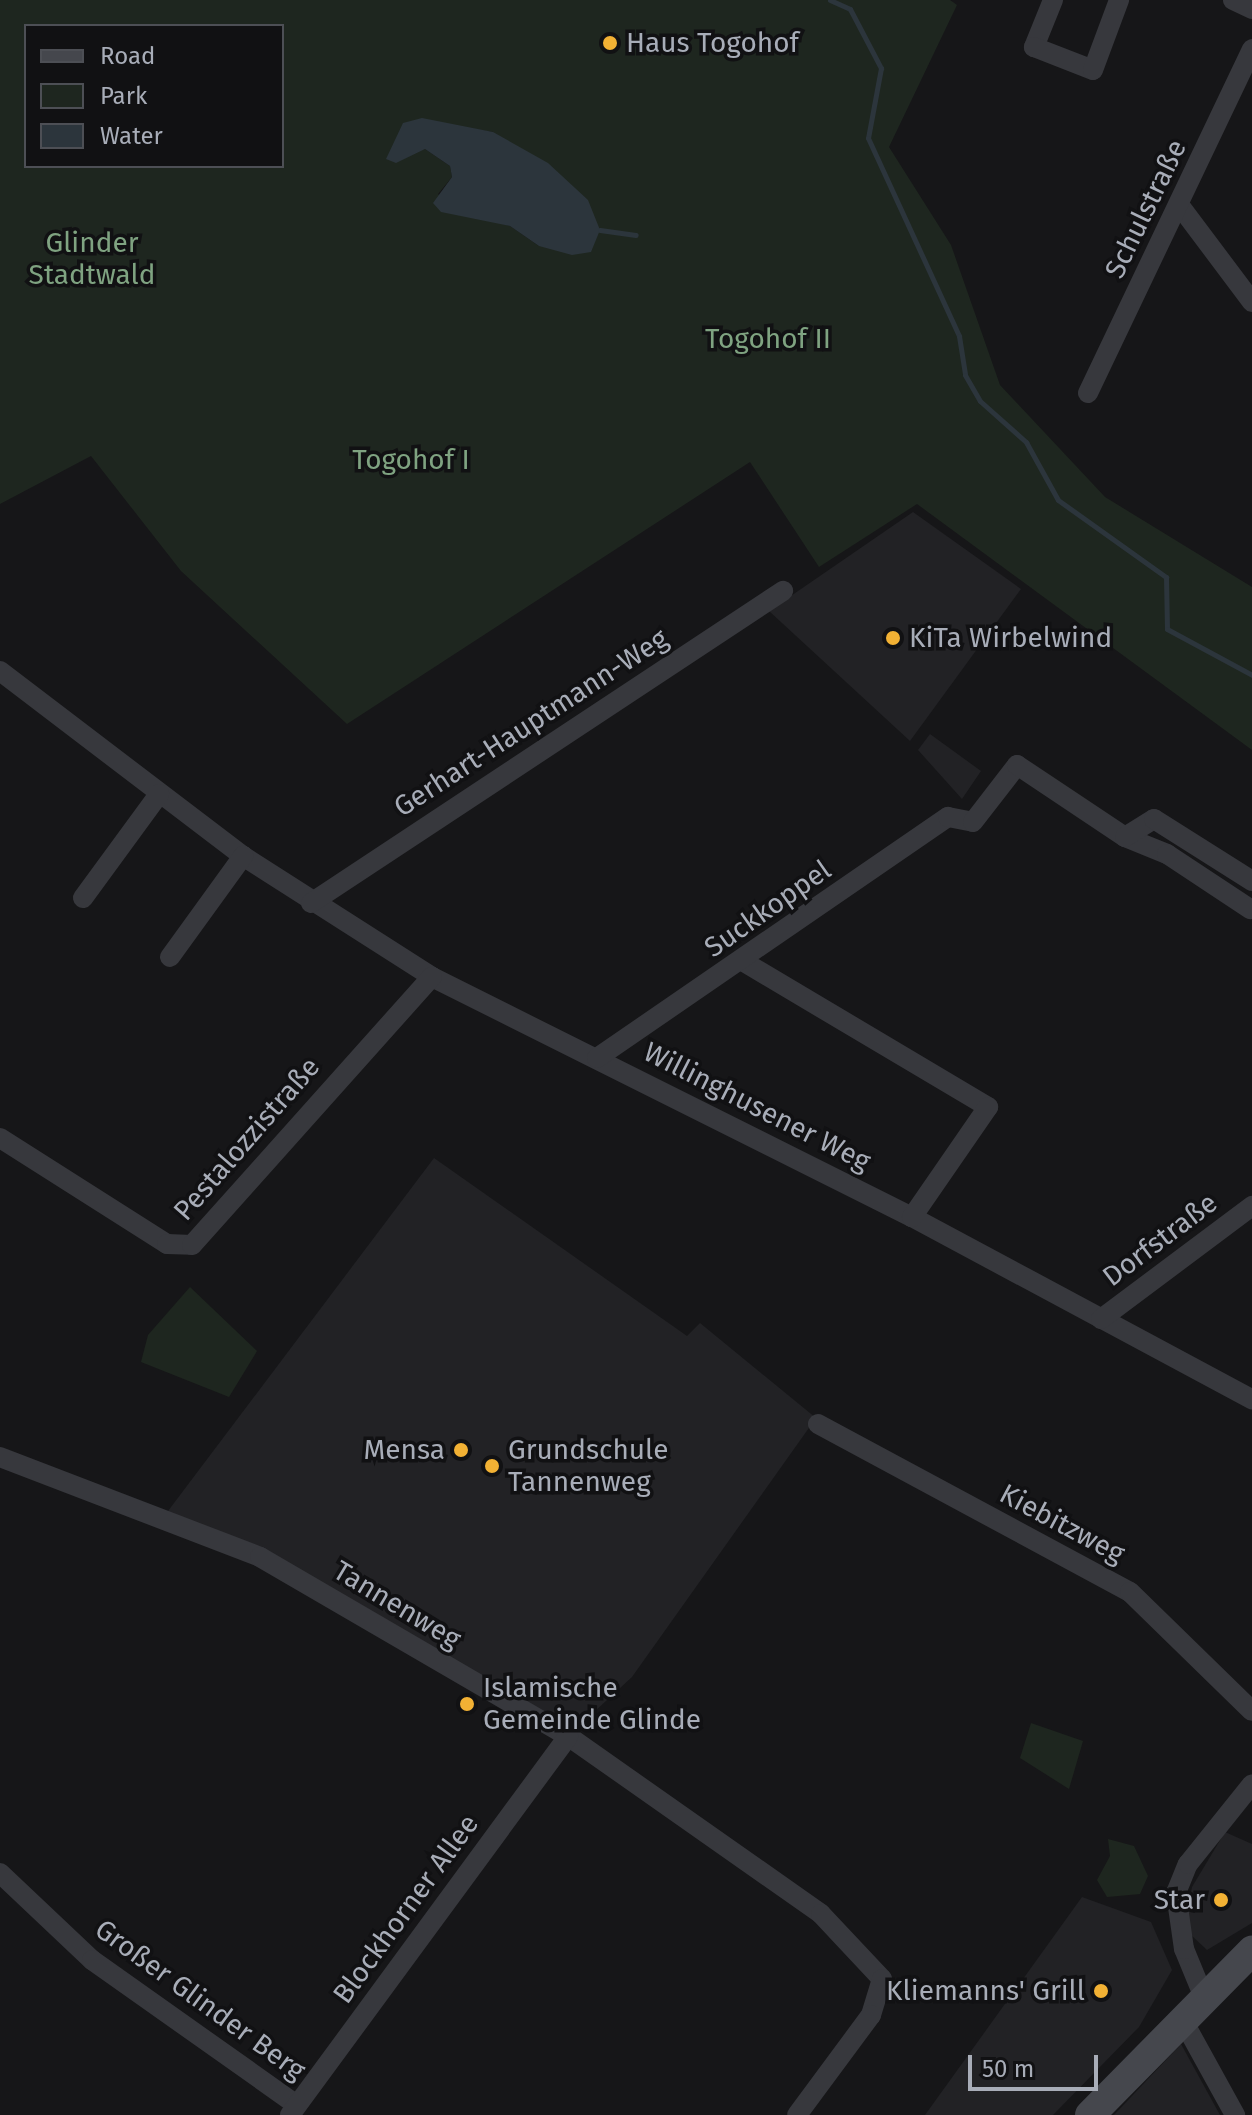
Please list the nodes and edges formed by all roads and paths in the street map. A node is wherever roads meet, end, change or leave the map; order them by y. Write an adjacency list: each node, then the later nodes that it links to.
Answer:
1 (1053, 0): 2 (street)
2 (1119, 0)
3 (1233, 0): 4 (street)
4 (1252, 9)
5 (1252, 49): 6 (street, Schulstraße)
6 (1180, 206): 7 (street); 8 (street, Schulstraße)
7 (1252, 302)
8 (1088, 393)
9 (783, 591): 18 (street, Gerhart-Hauptmann-Weg)
10 (0, 671): 11 (street, Willinghusener Weg)
11 (159, 794): 15 (street, Willinghusener Weg); 17 (street)
12 (1125, 837): 13 (street); 14 (street); 21 (street, Suckkoppel)
13 (1185, 839): 14 (street); 16 (street)
14 (1167, 854): 19 (street)
15 (243, 856): 18 (street, Willinghusener Weg); 20 (street)
16 (1252, 881)
17 (83, 898)
18 (311, 903): 22 (street, Willinghusener Weg)
19 (1250, 909)
20 (170, 957)
21 (744, 962): 23 (street, Suckkoppel); 26 (street)
22 (432, 977): 23 (street, Willinghusener Weg); 24 (street, Pestalozzistraße)
23 (597, 1058): 26 (street, Willinghusener Weg)
24 (0, 1138)
25 (1252, 1206): 27 (street, Dorfstraße)
26 (912, 1217): 27 (street, Willinghusener Weg)
27 (1101, 1319): 28 (street, Willinghusener Weg)
28 (1252, 1399)
29 (818, 1424): 31 (street, Kiebitzweg)
30 (0, 1457): 32 (street, Tannenweg)
31 (1252, 1711)
32 (568, 1736): 38 (street, Blockhorner Allee); 39 (street, Tannenweg)
33 (1252, 1784): 36 (street)
34 (0, 1873): 38 (street, Großer Glinder Berg)
35 (1252, 1951): 36 (main road)
36 (1203, 1995): 37 (main road)
37 (1181, 2017): 40 (main road); 41 (street)
38 (294, 2110)
39 (797, 2115)
40 (1090, 2115)
41 (1235, 2115)

